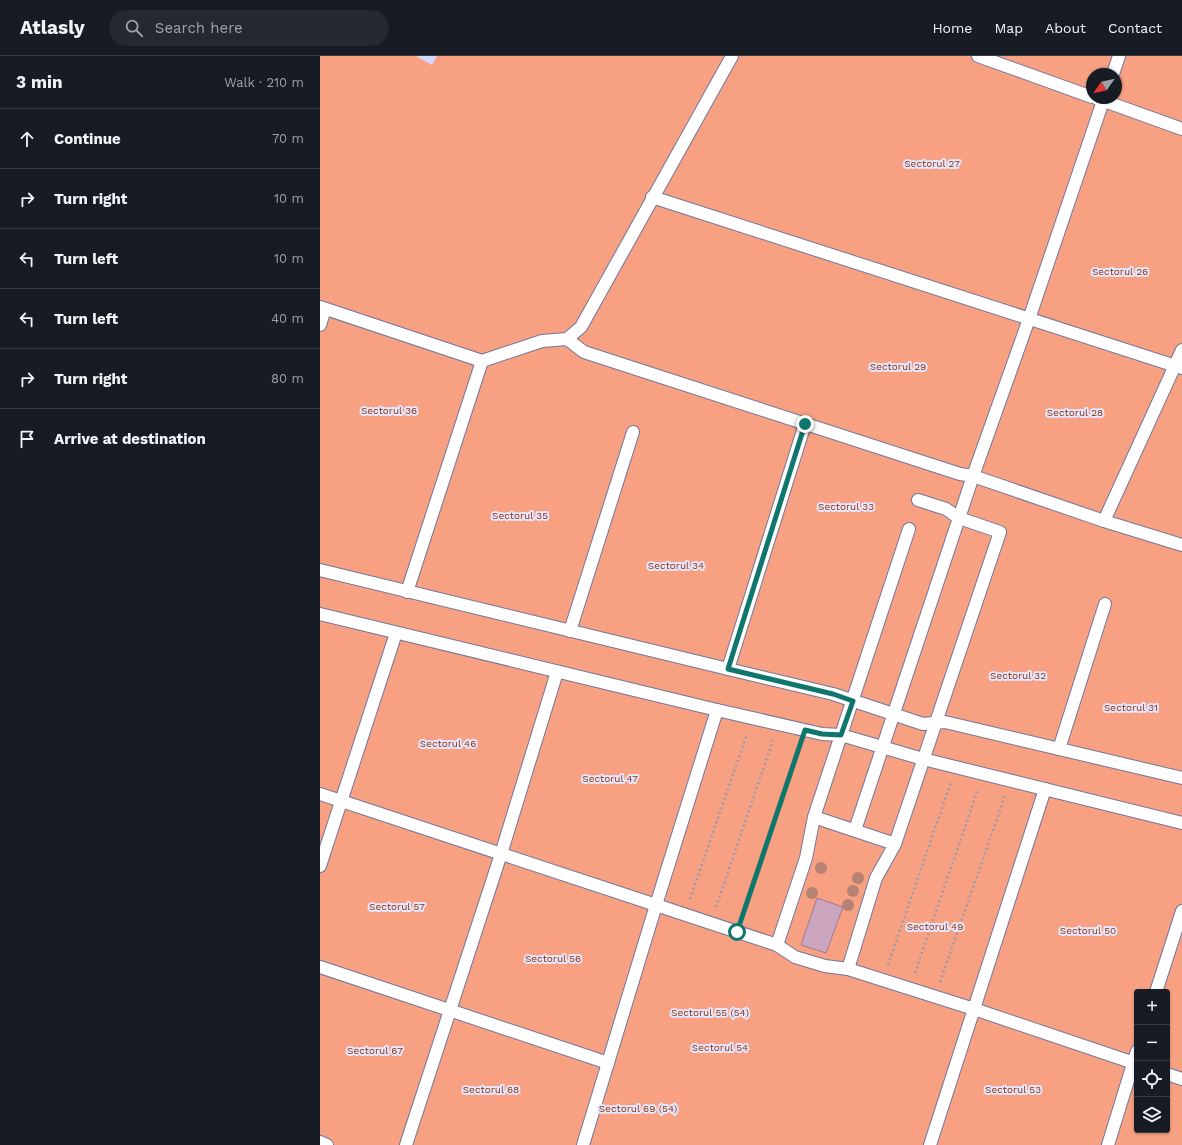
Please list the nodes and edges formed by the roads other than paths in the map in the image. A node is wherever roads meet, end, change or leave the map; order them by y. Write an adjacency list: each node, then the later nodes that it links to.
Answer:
1 (732, 56): 9 (lane)
2 (978, 56): 5 (lane)
3 (1119, 56): 4 (lane)
4 (1115, 68)
5 (1086, 94)
6 (1097, 104): 11 (lane)
7 (1113, 104): 8 (lane)
8 (1182, 129)
9 (652, 197): 11 (lane); 13 (lane)
10 (323, 308): 12 (lane); 15 (lane)
11 (1029, 319): 16 (lane); 19 (lane)
12 (320, 325)
13 (567, 339): 15 (lane); 17 (lane)
14 (1182, 350): 16 (lane)
15 (482, 361): 26 (lane)
16 (1178, 367): 22 (lane)
17 (805, 424): 19 (lane); 31 (lane)
18 (633, 432): 29 (lane)
19 (973, 476): 21 (lane); 22 (lane)
20 (918, 500): 21 (lane)
21 (960, 518): 35 (lane); 36 (lane)
22 (1104, 521): 24 (lane)
23 (909, 530): 33 (lane)
24 (1182, 545)
25 (320, 570): 26 (lane)
26 (407, 592): 29 (lane)
27 (1105, 604): 39 (lane)
28 (320, 614): 30 (lane)
29 (570, 631): 31 (lane)
30 (396, 633): 32 (lane); 44 (lane)
31 (728, 669): 33 (lane)
32 (557, 672): 34 (lane); 49 (lane)
33 (853, 701): 35 (lane); 37 (lane)
34 (717, 710): 37 (lane); 51 (lane)
35 (894, 714): 36 (lane); 38 (lane)
36 (935, 723): 39 (lane); 40 (lane)
37 (841, 735): 38 (lane); 45 (lane)
38 (882, 748): 40 (lane); 47 (lane)
39 (1059, 749): 41 (lane)
40 (923, 759): 42 (lane); 48 (lane)
41 (1182, 778)
42 (1045, 789): 46 (lane); 57 (lane)
43 (320, 794): 44 (lane)
44 (341, 802): 49 (lane); 50 (lane)
45 (814, 816): 47 (lane); 53 (lane)
46 (1182, 823)
47 (855, 830): 48 (lane)
48 (895, 844): 55 (lane)
49 (501, 854): 51 (lane); 58 (lane)
50 (320, 866)
51 (656, 905): 53 (lane); 59 (lane)
52 (1182, 911): 56 (lane)
53 (777, 944): 55 (lane)
54 (320, 966): 58 (lane)
55 (848, 969): 57 (lane)
56 (1157, 989)
57 (974, 1009): 60 (lane); 68 (lane)
58 (450, 1010): 59 (lane); 66 (lane)
59 (608, 1063): 67 (lane)
60 (1134, 1064)
61 (1134, 1067): 69 (lane)
62 (1170, 1075): 63 (lane)
63 (1182, 1080)
64 (320, 1142): 65 (lane)
65 (327, 1145)
66 (406, 1145)
67 (582, 1145)
68 (930, 1145)
69 (1108, 1145)

